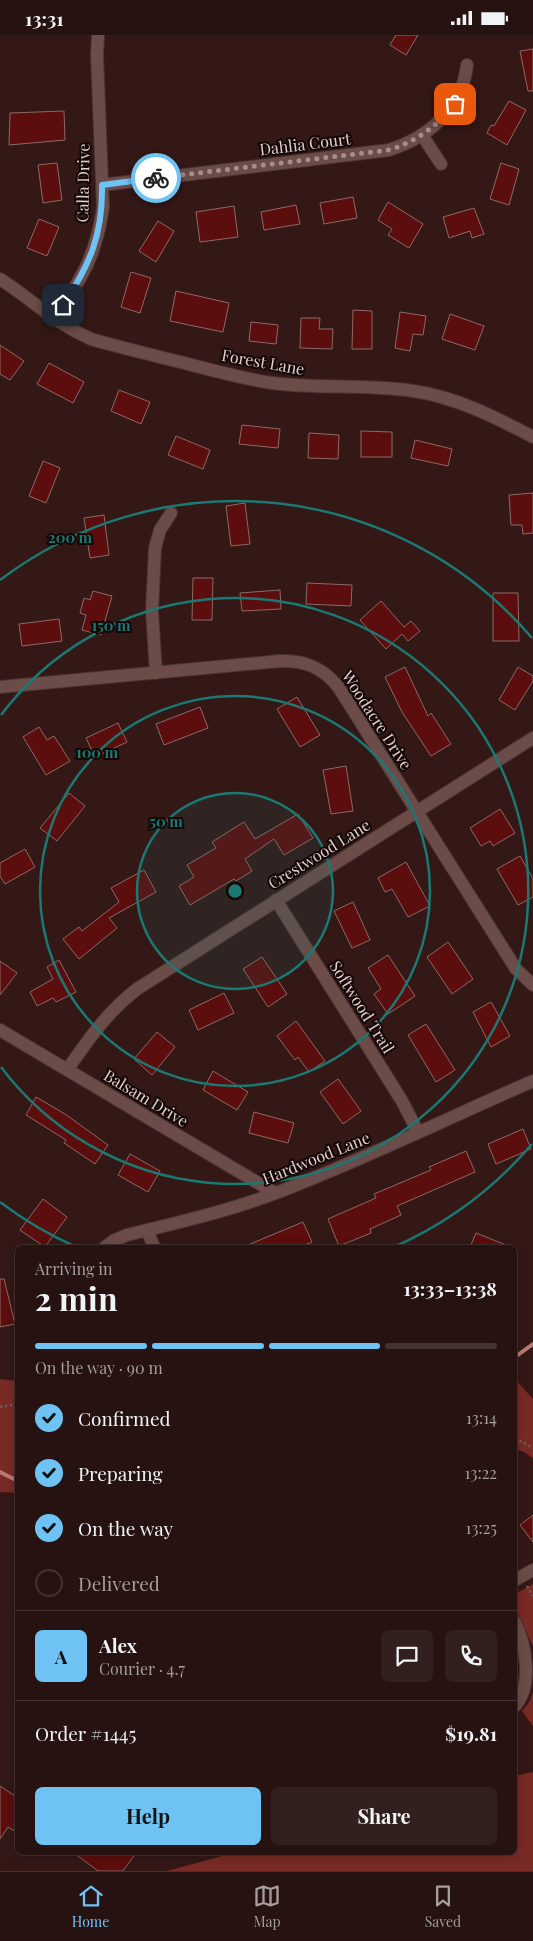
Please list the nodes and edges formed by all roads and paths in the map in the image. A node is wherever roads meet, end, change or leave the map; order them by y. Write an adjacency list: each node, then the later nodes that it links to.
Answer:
1 (98, 35): 5 (street, Calla Drive)
2 (468, 65): 3 (street, Dahlia Court)
3 (422, 135): 4 (street); 5 (street, Dahlia Court)
4 (441, 164)
5 (102, 185): 7 (street, Calla Drive)
6 (0, 279): 7 (street, Forest Lane)
7 (54, 320): 8 (street, Forest Lane)
8 (533, 437)
9 (171, 513): 10 (street)
10 (156, 673): 11 (street, Woodacre Drive); 13 (street, Woodacre Drive)
11 (0, 687)
12 (533, 738): 13 (street, Crestwood Lane)
13 (417, 811): 14 (street, Crestwood Lane); 15 (street, Woodacre Drive)
14 (276, 900): 17 (street, Crestwood Lane); 19 (street, Softwood Trail)
15 (533, 985)
16 (0, 1030): 17 (street, Balsam Drive)
17 (68, 1070): 20 (street, Balsam Drive)
18 (533, 1081): 19 (street, Hardwood Lane)
19 (418, 1132): 20 (street, Hardwood Lane)
20 (275, 1193): 21 (street, Hardwood Lane)
21 (147, 1230): 22 (street, Hardwood Lane); 23 (street)
22 (108, 1245)
23 (153, 1245)
24 (15, 1404): 25 (path)
25 (0, 1407)
26 (517, 1438): 27 (path)
27 (533, 1448)
28 (533, 1570): 29 (street)
29 (517, 1579)
30 (527, 1586): 31 (path)
31 (533, 1596)
32 (517, 1626): 33 (street)
33 (517, 1704)

